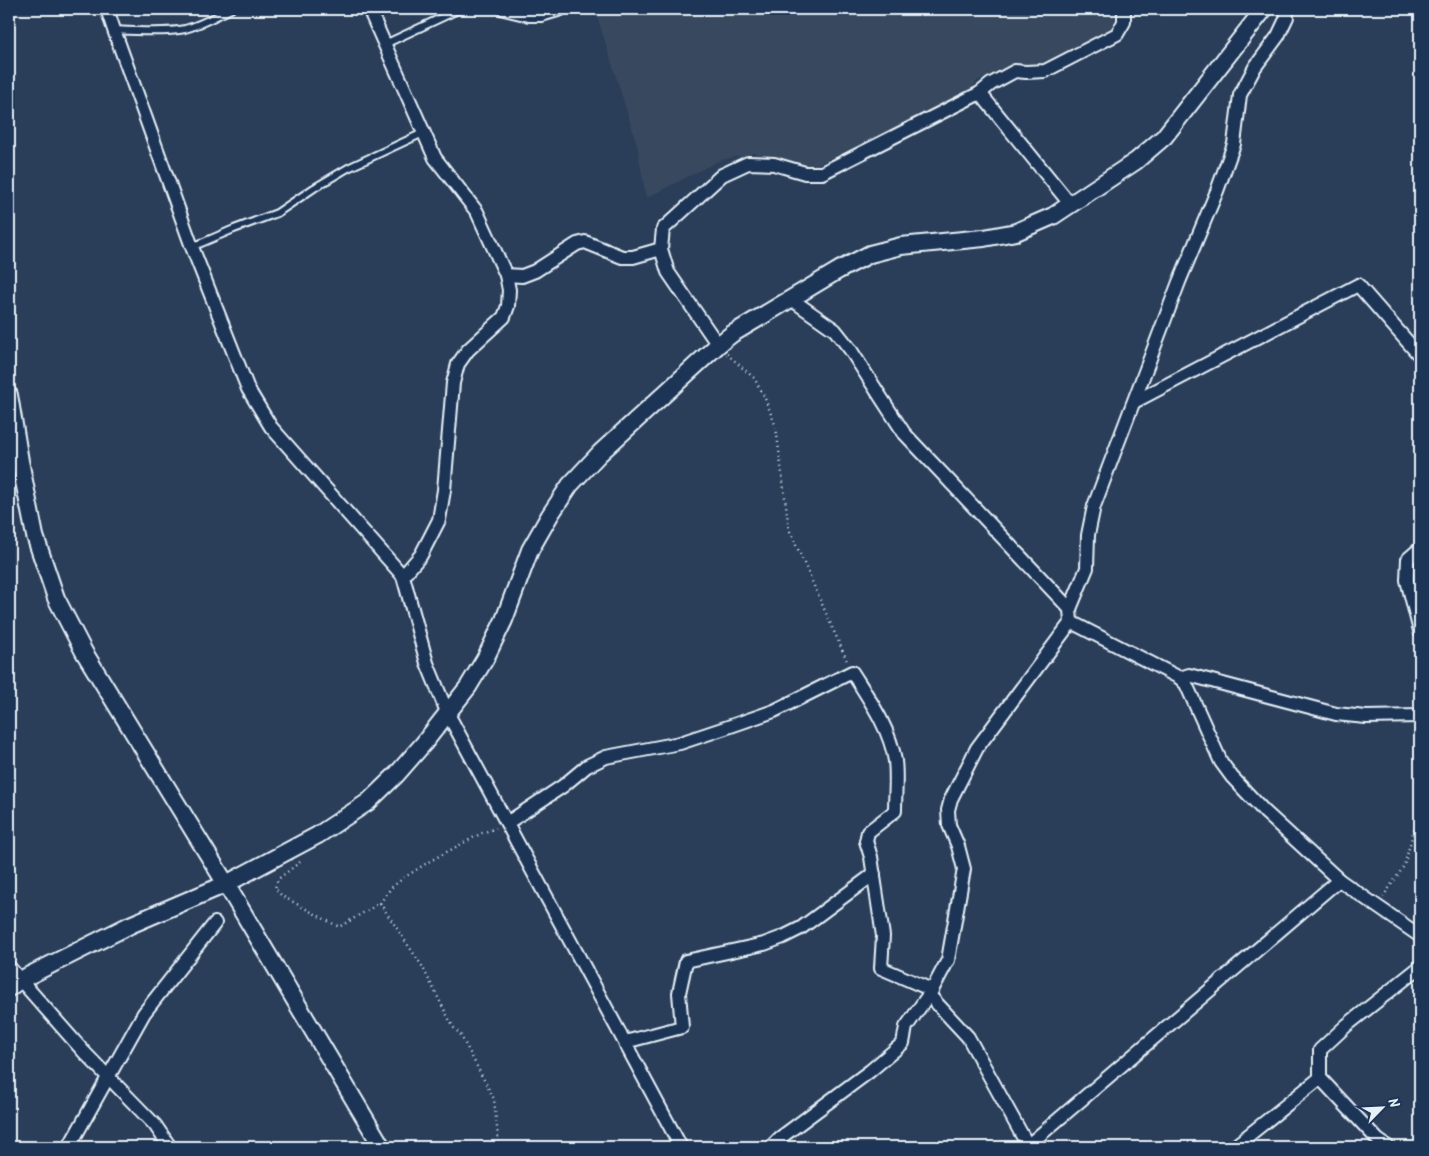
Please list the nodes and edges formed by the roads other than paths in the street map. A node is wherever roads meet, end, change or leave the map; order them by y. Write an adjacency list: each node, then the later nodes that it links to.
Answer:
1 (108, 9): 10 (street)
2 (231, 9): 10 (lane)
3 (369, 9): 11 (street)
4 (460, 9): 11 (lane)
5 (504, 9): 6 (street)
6 (561, 9)
7 (1124, 9): 12 (street)
8 (1264, 9): 14 (street)
9 (1286, 9): 22 (street)
10 (114, 30): 15 (street)
11 (385, 44): 13 (street)
12 (980, 93): 14 (street); 16 (street)
13 (423, 133): 15 (lane); 17 (street)
14 (1071, 205): 18 (street)
15 (192, 247): 24 (street)
16 (661, 249): 17 (street); 19 (street)
17 (506, 275): 24 (street)
18 (792, 299): 19 (street); 26 (street)
19 (718, 345): 30 (street)
20 (1420, 356): 22 (street)
21 (9, 395): 35 (street)
22 (1134, 402): 26 (street)
23 (1420, 550): 25 (street)
24 (403, 576): 30 (street)
25 (1416, 592): 28 (street)
26 (1070, 609): 27 (street)
27 (1071, 622): 29 (street); 41 (street)
28 (1420, 632)
29 (1180, 678): 31 (street); 34 (street)
30 (448, 712): 32 (street); 35 (street)
31 (1420, 716)
32 (507, 824): 33 (street); 42 (street)
33 (874, 874): 41 (street); 42 (street)
34 (1339, 880): 37 (street); 45 (street)
35 (226, 884): 40 (street); 48 (street)
36 (215, 923): 43 (street)
37 (1420, 936)
38 (9, 967): 40 (street)
39 (1420, 967): 44 (street)
40 (14, 984): 43 (street)
41 (931, 992): 45 (street); 50 (street)
42 (625, 1042): 49 (street)
43 (108, 1076): 46 (street); 47 (street)
44 (1320, 1078): 51 (street); 52 (street)
45 (1030, 1146)
46 (69, 1147)
47 (170, 1147)
48 (382, 1147)
49 (681, 1147)
50 (771, 1147)
51 (1234, 1147)
52 (1388, 1147)

